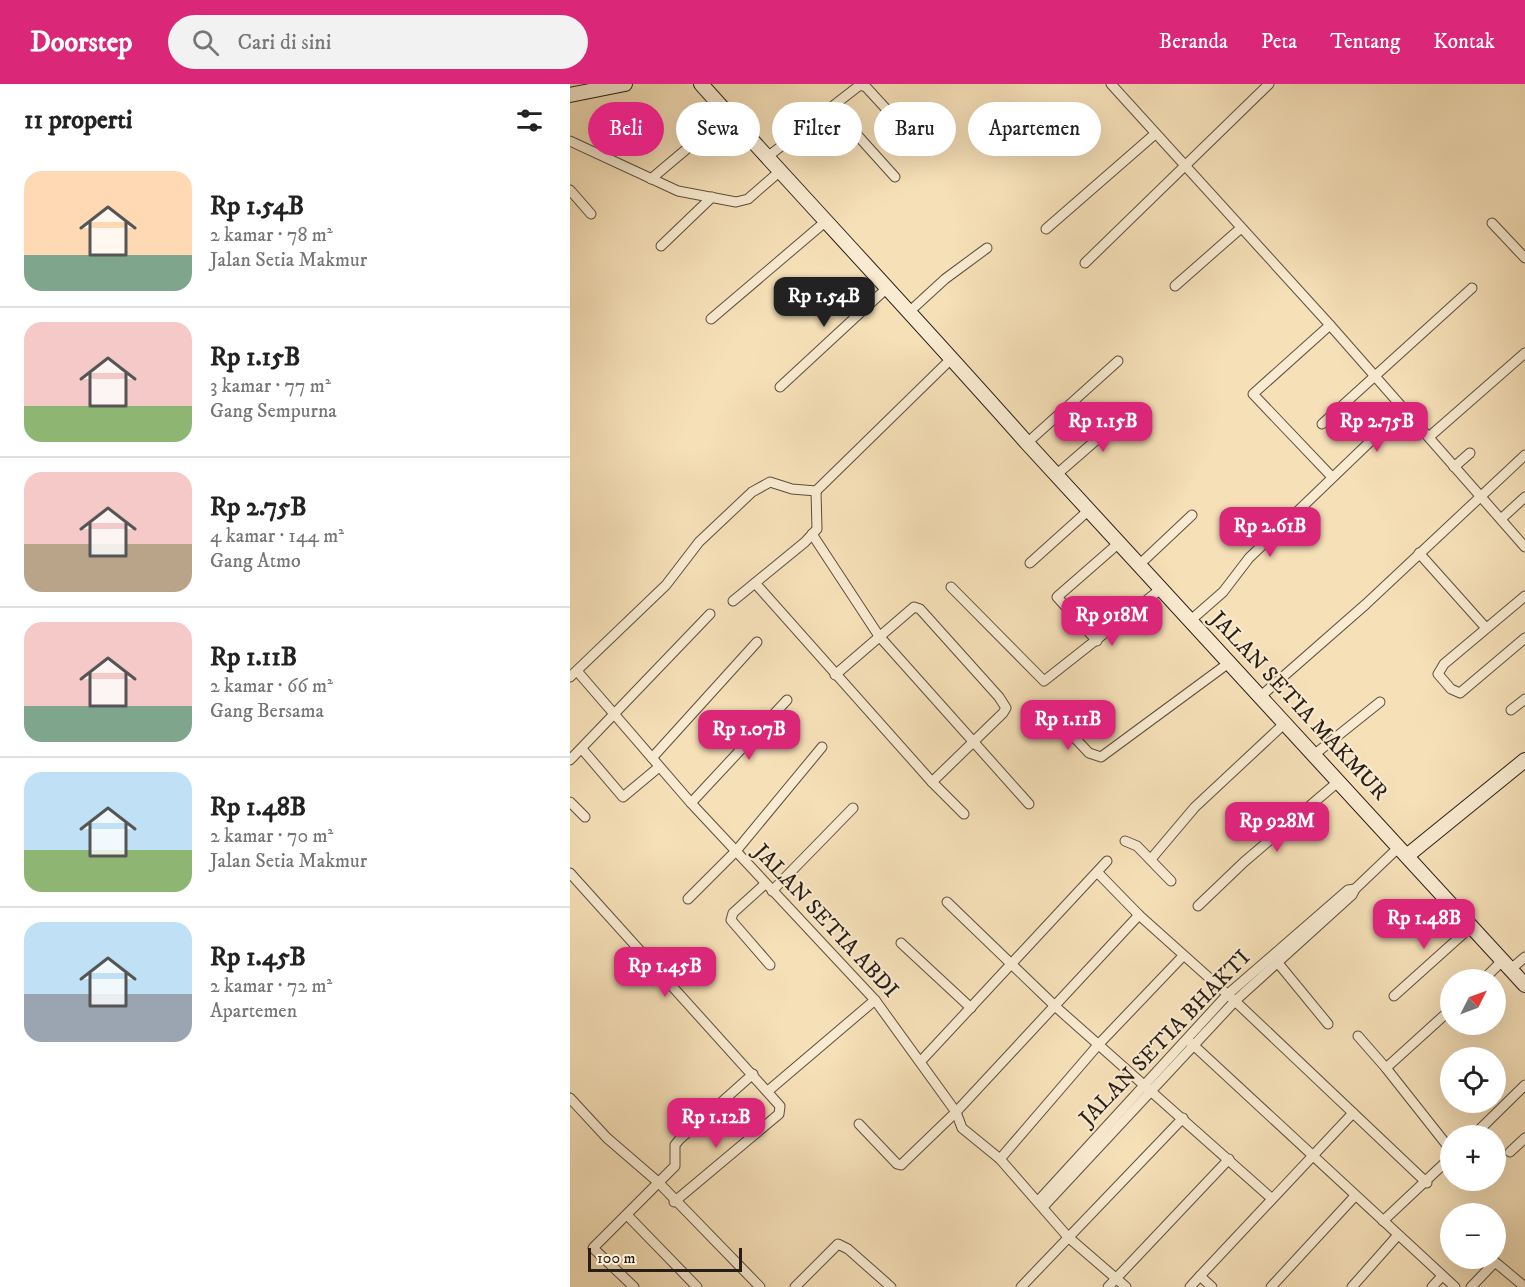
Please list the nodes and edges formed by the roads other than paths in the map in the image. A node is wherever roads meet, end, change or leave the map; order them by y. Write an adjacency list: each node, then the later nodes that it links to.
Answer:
1 (624, 84): 5 (main road)
2 (701, 84): 7 (main road, JALAN SETIA MAKMUR)
3 (1111, 84): 10 (street)
4 (1269, 84): 17 (street)
5 (581, 88): 6 (main road)
6 (570, 95)
7 (717, 102)
8 (839, 102): 9 (street)
9 (879, 102)
10 (1155, 134): 17 (street); 27 (street)
11 (862, 140): 19 (street)
12 (570, 141): 20 (street)
13 (760, 151): 16 (main road, JALAN SETIA MAKMUR)
14 (772, 153): 16 (street)
15 (678, 156): 20 (street)
16 (766, 158): 18 (main road, JALAN SETIA MAKMUR)
17 (1186, 166): 26 (street); 31 (street)
18 (779, 172): 22 (street); 24 (main road, JALAN SETIA MAKMUR)
19 (895, 177)
20 (651, 179): 22 (street)
21 (570, 190): 23 (street)
22 (712, 197): 28 (street)
23 (591, 214)
24 (825, 222): 33 (main road, JALAN SETIA MAKMUR); 36 (street)
25 (1492, 223): 30 (street)
26 (1241, 228): 32 (street); 37 (street)
27 (1046, 229)
28 (661, 246)
29 (987, 248): 35 (street)
30 (1525, 258)
31 (1085, 263)
32 (1175, 286)
33 (887, 288): 35 (main road, JALAN SETIA MAKMUR); 42 (street)
34 (1472, 288): 41 (street)
35 (909, 312): 39 (main road, JALAN SETIA MAKMUR)
36 (711, 319)
37 (1330, 325): 41 (street); 52 (street)
38 (1525, 353): 46 (street)
39 (952, 358): 47 (main road, JALAN SETIA MAKMUR); 53 (street)
40 (1118, 361): 47 (street)
41 (1374, 377): 44 (street); 45 (street)
42 (780, 387)
43 (1132, 409): 51 (street)
44 (1404, 409): 46 (street); 52 (street)
45 (1322, 424)
46 (1429, 437): 50 (street)
47 (1027, 443): 51 (main road, JALAN SETIA MAKMUR)
48 (1470, 453): 50 (street)
49 (1525, 455): 54 (street)
50 (1454, 467): 54 (street)
51 (1056, 475): 56 (main road, JALAN SETIA MAKMUR)
52 (1332, 477): 71 (street)
53 (816, 491): 59 (street); 78 (street)
54 (1480, 496): 58 (street); 62 (street)
55 (1525, 497): 58 (street)
56 (1089, 510): 60 (main road, JALAN SETIA MAKMUR); 63 (street)
57 (1192, 515): 64 (street)
58 (1500, 519): 61 (street)
59 (812, 534): 65 (street); 73 (street)
60 (1120, 542): 64 (main road, JALAN SETIA MAKMUR); 75 (street)
61 (1525, 547)
62 (1419, 553): 72 (street); 80 (street)
63 (1030, 563)
64 (1140, 564): 67 (main road, JALAN SETIA MAKMUR)
65 (755, 583): 69 (street); 79 (street)
66 (951, 587): 75 (street)
67 (1162, 588): 71 (main road, JALAN SETIA MAKMUR); 75 (street)
68 (1525, 596): 72 (street)
69 (733, 601)
70 (710, 614): 85 (street)
71 (1191, 620): 77 (main road, JALAN SETIA MAKMUR)
72 (1486, 628): 74 (street)
73 (879, 636): 79 (street); 88 (street); 88 (street)
74 (1525, 638)
75 (1097, 641)
76 (757, 642): 92 (street)
77 (1230, 662): 80 (main road, JALAN SETIA MAKMUR); 86 (street)
78 (573, 674): 85 (street, JALAN SETIA ABDI)
79 (835, 675): 97 (street)
80 (1262, 696): 87 (main road, JALAN SETIA MAKMUR)
81 (1525, 699): 84 (street)
82 (788, 700): 99 (street)
83 (1380, 702): 91 (street)
84 (1511, 710)
85 (615, 715): 90 (street); 92 (street, JALAN SETIA ABDI)
86 (1055, 717)
87 (1285, 723): 91 (main road, JALAN SETIA MAKMUR); 107 (street)
88 (972, 743): 97 (street); 100 (street)
89 (822, 747): 105 (street)
90 (582, 749): 93 (street); 95 (street)
91 (1315, 754): 96 (main road, JALAN SETIA MAKMUR)
92 (652, 758): 95 (street, JALAN SETIA ABDI)
93 (570, 760)
94 (1525, 760): 106 (main road)
95 (659, 767): 99 (street, JALAN SETIA ABDI)
96 (1339, 781): 106 (main road, JALAN SETIA MAKMUR); 115 (street)
97 (932, 782): 102 (street)
98 (570, 802): 103 (street)
99 (691, 803): 105 (street, JALAN SETIA ABDI)
100 (1029, 804)
101 (853, 808): 112 (street)
102 (964, 814)
103 (585, 817)
104 (1125, 841): 107 (street)
105 (736, 851): 112 (street, JALAN SETIA ABDI); 113 (street)
106 (1404, 851): 117 (main road, JALAN SETIA MAKMUR); 118 (street, JALAN SETIA BHAKTI)
107 (1151, 859): 111 (street)
108 (1107, 861): 110 (street)
109 (570, 873): 140 (street)
110 (1098, 873): 116 (street); 122 (street)
111 (1172, 881)
112 (768, 887): 124 (street); 130 (street, JALAN SETIA ABDI)
113 (688, 899)
114 (946, 902): 122 (street)
115 (1198, 906)
116 (1139, 915): 120 (street); 131 (street)
117 (1472, 926): 125 (main road, JALAN SETIA MAKMUR); 128 (street)
118 (1301, 936): 123 (street, JALAN SETIA BHAKTI); 129 (street, JALAN SETIA BHAKTI)
119 (900, 944): 132 (street)
120 (1184, 956): 129 (street); 137 (street)
121 (1525, 957): 125 (street)
122 (1012, 963): 131 (street); 132 (street)
123 (1278, 963): 129 (street, JALAN SETIA BHAKTI); 134 (street)
124 (770, 965)
125 (1507, 965): 126 (street); 127 (main road, JALAN SETIA MAKMUR)
126 (1501, 969)
127 (1525, 985)
128 (1394, 996)
129 (1231, 998): 136 (street, JALAN SETIA BHAKTI); 146 (street)
130 (875, 1000): 138 (street, JALAN SETIA ABDI); 143 (street)
131 (1056, 1006): 137 (street); 145 (street)
132 (971, 1008): 138 (street)
133 (1440, 1019): 139 (street)
134 (1328, 1024)
135 (1358, 1036): 139 (street)
136 (1190, 1042): 142 (street, JALAN SETIA BHAKTI); 153 (street)
137 (1098, 1045): 142 (street); 154 (street)
138 (921, 1061): 145 (street, JALAN SETIA ABDI)
139 (1386, 1068): 150 (street)
140 (753, 1074): 143 (street); 157 (street)
141 (1525, 1085): 149 (street)
142 (1148, 1087): 147 (street); 162 (street, JALAN SETIA BHAKTI)
143 (768, 1091): 161 (street)
144 (570, 1098): 157 (street)
145 (956, 1112): 148 (street); 154 (street, JALAN SETIA ABDI)
146 (1353, 1113): 153 (street); 158 (street)
147 (1183, 1118): 155 (street); 166 (street)
148 (859, 1124)
149 (1484, 1125)
150 (1440, 1136)
151 (1525, 1138): 152 (street)
152 (1510, 1152)
153 (1311, 1156): 159 (street); 160 (street)
154 (1000, 1159): 162 (street, JALAN SETIA ABDI)
155 (1229, 1159): 160 (street); 169 (street)
156 (1440, 1168): 158 (street)
157 (658, 1182): 161 (street); 163 (street)
158 (1426, 1183): 164 (street)
159 (1355, 1196): 164 (street); 180 (street)
160 (1271, 1198): 167 (street)
161 (674, 1202): 171 (street)
162 (1041, 1203): 166 (street, JALAN SETIA ABDI)
163 (627, 1215): 172 (street); 173 (street)
164 (1383, 1221): 165 (street)
165 (1398, 1235): 168 (street); 181 (street)
166 (1068, 1237): 169 (street, JALAN SETIA ABDI); 175 (street)
167 (1200, 1276): 178 (street); 179 (street)
168 (1442, 1276): 182 (street); 183 (street)
169 (1116, 1278): 176 (street); 177 (street, JALAN SETIA ABDI)
170 (884, 1285): 174 (street)
171 (758, 1286)
172 (634, 1287)
173 (697, 1287)
174 (795, 1287)
175 (1021, 1287)
176 (1108, 1287)
177 (1126, 1287)
178 (1190, 1287)
179 (1212, 1287)
180 (1271, 1287)
181 (1352, 1287)
182 (1432, 1287)
183 (1455, 1287)
184 (1471, 1287): 185 (street)
185 (1525, 1287)

